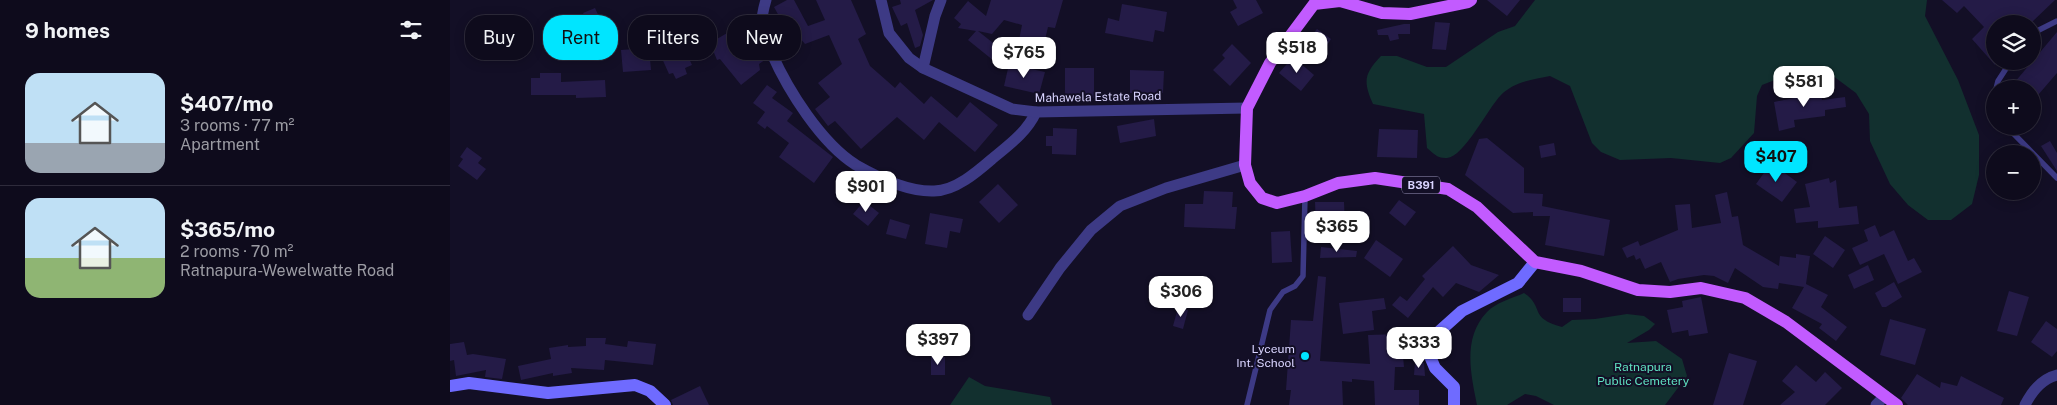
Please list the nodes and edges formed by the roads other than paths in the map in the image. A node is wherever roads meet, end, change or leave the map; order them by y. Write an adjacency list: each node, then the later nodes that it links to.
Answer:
1 (766, 0): 10 (street)
2 (881, 0): 8 (street, Mahawela Estate Road)
3 (940, 0): 8 (street)
4 (1341, 0): 5 (main road, B391); 9 (main road, B391)
5 (1471, 0)
6 (2057, 21): 7 (lane)
7 (2041, 29)
8 (923, 68): 10 (street, Mahawela Estate Road)
9 (1247, 108): 10 (street, Mahawela Estate Road); 12 (main road, B391)
10 (1036, 112)
11 (2015, 135): 13 (lane)
12 (1245, 165): 14 (main road, B391); 16 (street)
13 (2057, 178)
14 (1305, 196): 15 (main road, B391); 21 (lane)
15 (1535, 262): 19 (main road); 22 (street)
16 (1028, 315)
17 (2057, 375): 24 (street)
18 (450, 386): 20 (street)
19 (1880, 401): 23 (main road)
20 (665, 405)
21 (1247, 405)
22 (1454, 405)
23 (1897, 405)
24 (2024, 405)

